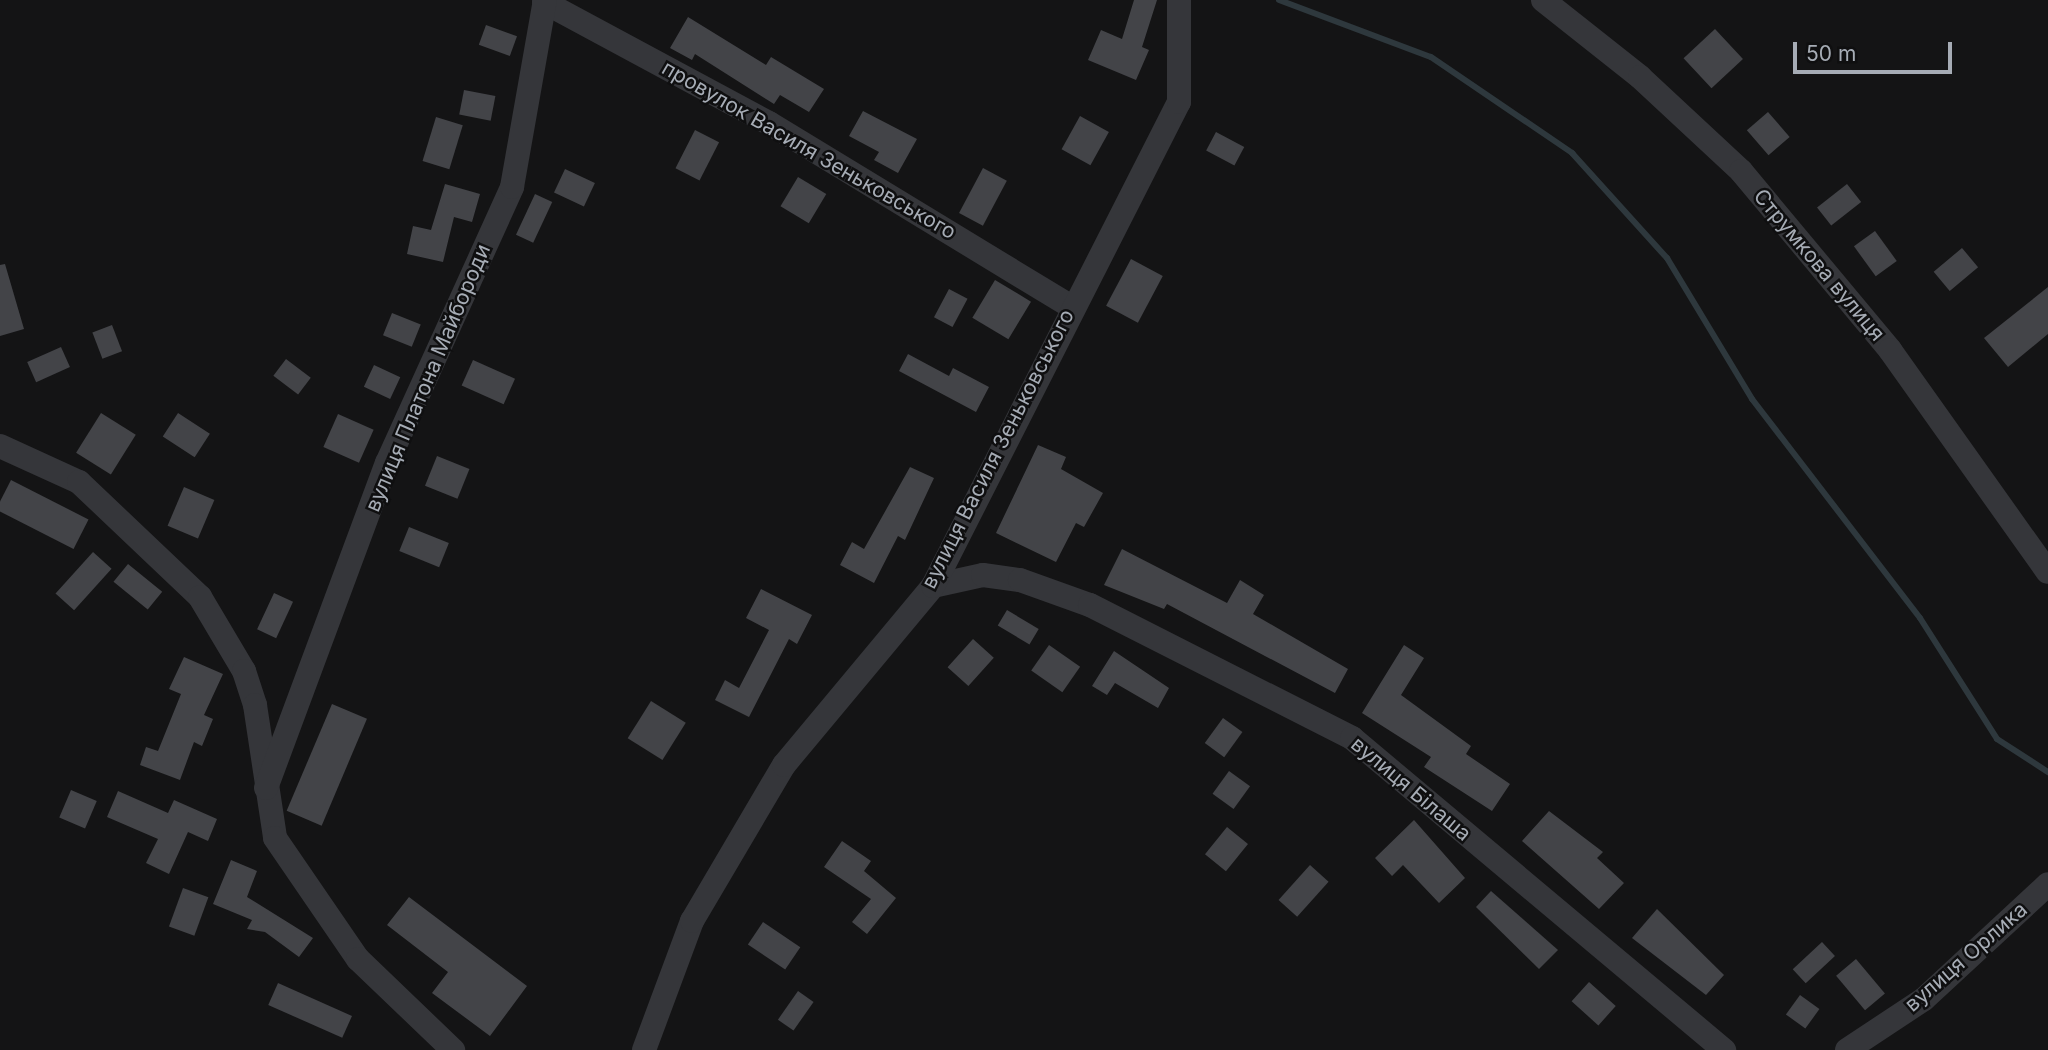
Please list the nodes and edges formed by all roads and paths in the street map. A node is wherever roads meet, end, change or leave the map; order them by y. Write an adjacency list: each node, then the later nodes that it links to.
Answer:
1 (1179, 0): 4 (street, вулиця Василя Зеньковського)
2 (1543, 0): 6 (street, Струмкова вулиця)
3 (544, 1): 4 (street, провулок Василя Зеньковського); 8 (street, вулиця Платона Майбороди)
4 (1070, 306): 7 (street, вулиця Василя Зеньковського)
5 (0, 446): 8 (street)
6 (2048, 572)
7 (933, 586): 11 (street, вулиця Василя Зеньковського); 12 (street, вулиця Білаша)
8 (266, 788): 10 (street)
9 (2048, 884): 13 (street, вулиця Орлика)
10 (453, 1050)
11 (644, 1050)
12 (1724, 1050)
13 (1847, 1050)

